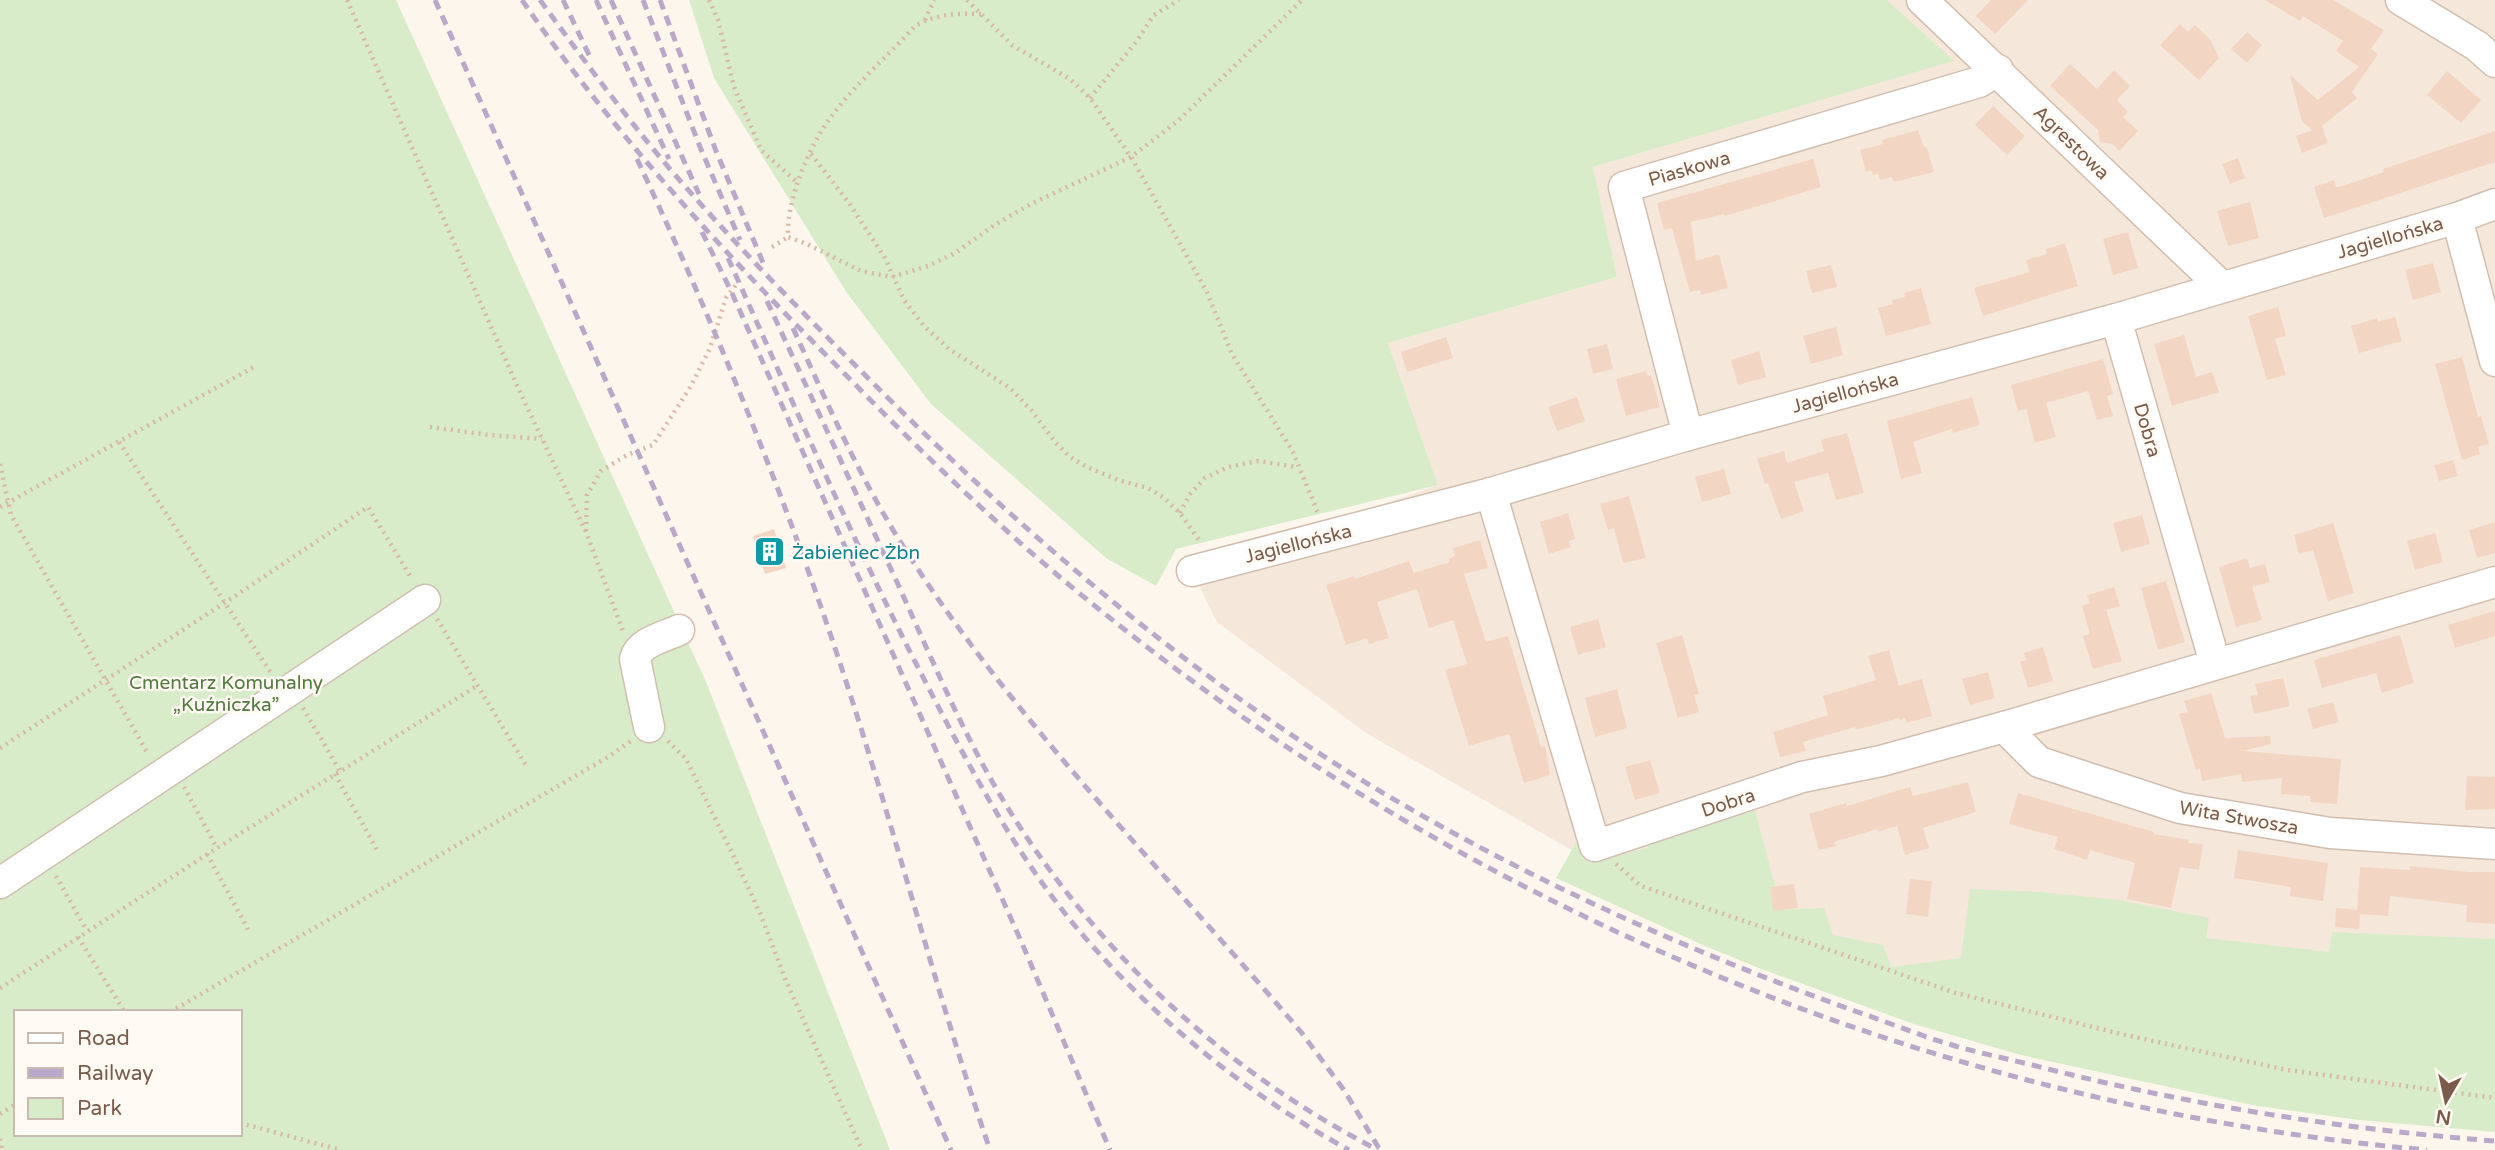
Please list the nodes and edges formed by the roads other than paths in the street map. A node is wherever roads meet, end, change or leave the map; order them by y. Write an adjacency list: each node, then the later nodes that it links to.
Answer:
1 (1922, 0): 4 (street, Agrestowa)
2 (2401, 0): 3 (street)
3 (2489, 47)
4 (1998, 70): 7 (street, Agrestowa); 10 (street, Piaskowa)
5 (2495, 204): 6 (street, Jagiellońska)
6 (2457, 218): 7 (street, Jagiellońska); 9 (street)
7 (2221, 286): 8 (street, Jagiellońska)
8 (2116, 319): 10 (street, Jagiellońska); 16 (street, Dobra)
9 (2495, 361)
10 (1688, 435): 11 (street, Jagiellońska)
11 (1491, 493): 12 (street, Jagiellońska); 18 (street, Dobra)
12 (1204, 567)
13 (2495, 582): 16 (street, Dobra)
14 (425, 600): 20 (street)
15 (679, 631): 17 (street)
16 (2215, 663): 18 (street, Dobra)
17 (649, 727)
18 (2004, 727): 19 (street, Wita Stwosza)
19 (2495, 844)
20 (0, 883)

